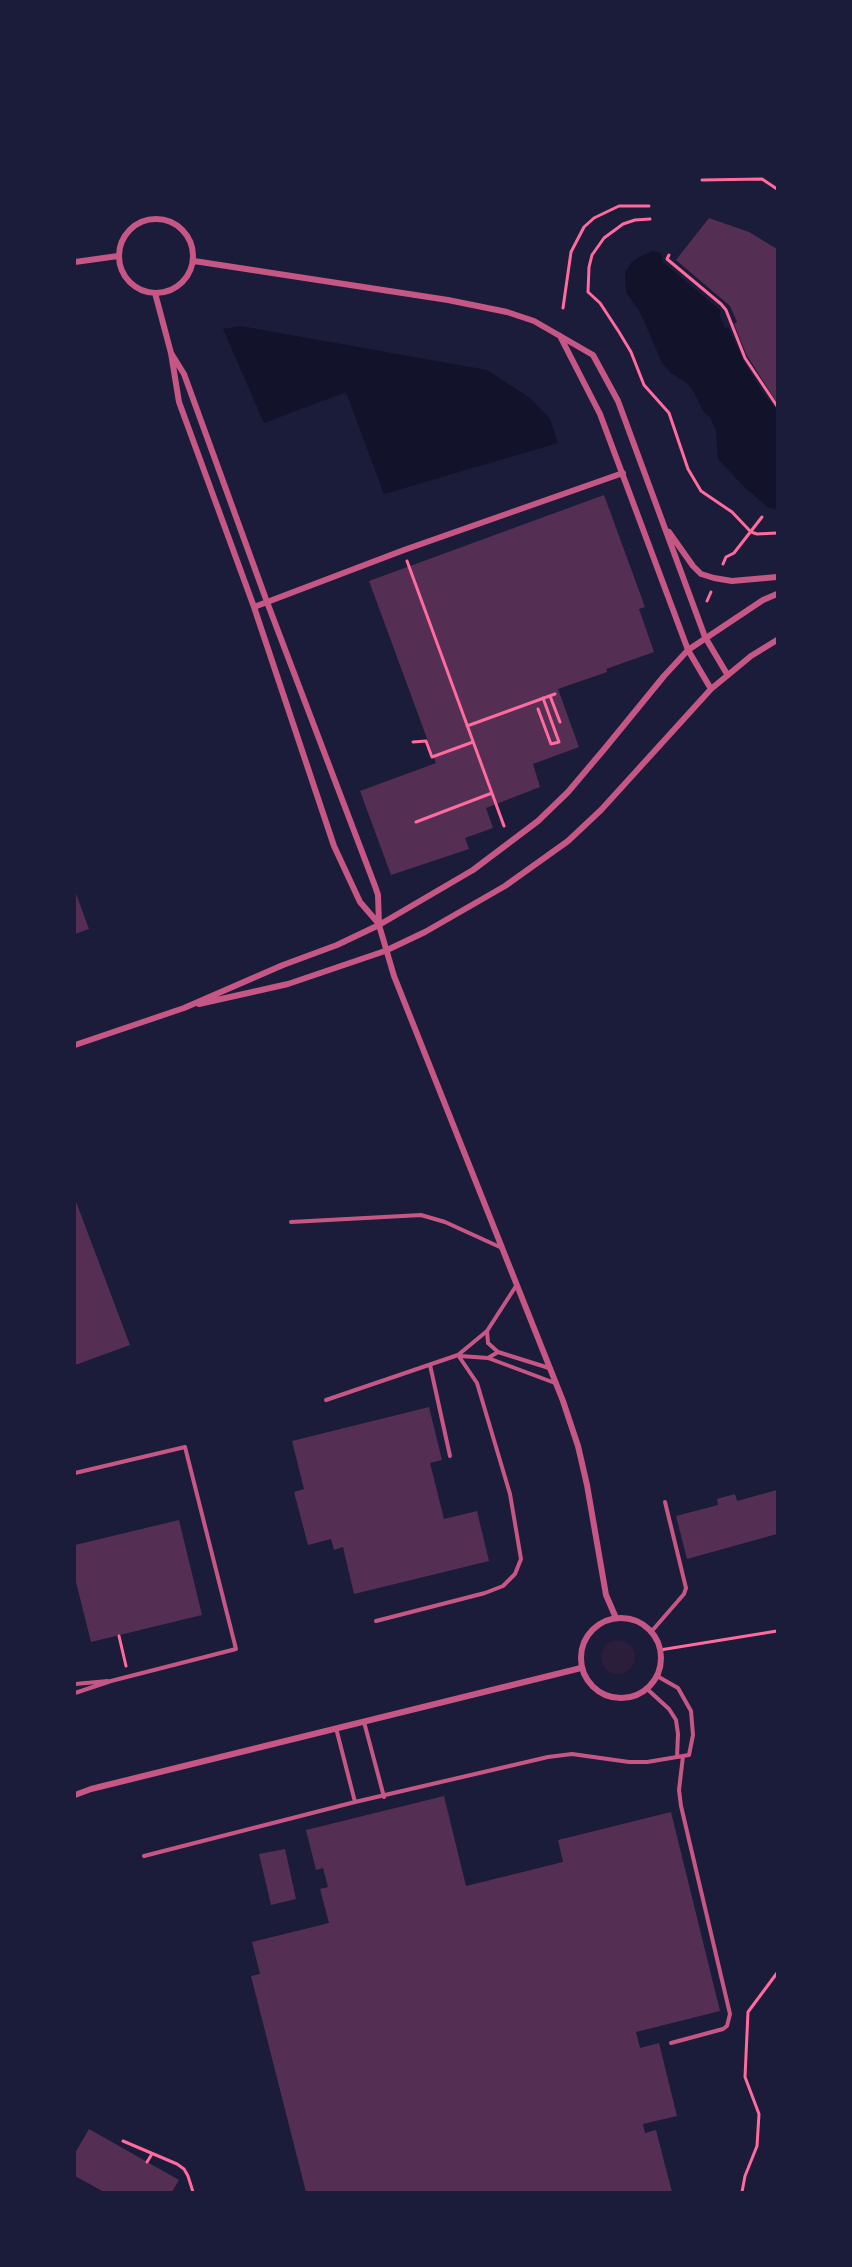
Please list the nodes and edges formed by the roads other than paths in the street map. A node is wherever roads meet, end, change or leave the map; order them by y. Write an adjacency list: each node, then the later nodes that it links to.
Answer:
1 (118, 256): 2 (street); 3 (street); 4 (street)
2 (194, 261): 4 (street); 5 (street)
3 (75, 262)
4 (155, 293): 6 (street)
5 (560, 336): 7 (street); 8 (street)
6 (171, 353): 11 (street); 12 (street)
7 (623, 473): 11 (street); 15 (street)
8 (663, 524): 9 (street); 13 (street)
9 (777, 577)
10 (777, 594): 13 (street)
11 (267, 602): 12 (street); 18 (street)
12 (254, 608): 18 (street)
13 (705, 637): 15 (street); 16 (street)
14 (777, 640): 16 (street)
15 (688, 650): 17 (street); 18 (street)
16 (727, 674): 17 (street)
17 (711, 689): 19 (street)
18 (379, 925): 19 (street); 20 (street)
19 (385, 951): 20 (street); 23 (street)
20 (184, 1008): 21 (street)
21 (75, 1046)
22 (291, 1222): 23 (lane)
23 (502, 1249): 24 (street)
24 (517, 1285): 25 (lane); 30 (street)
25 (487, 1331): 26 (lane); 27 (lane)
26 (498, 1352): 28 (lane); 30 (lane)
27 (458, 1356): 28 (lane); 29 (lane); 37 (lane)
28 (488, 1358): 31 (lane)
29 (430, 1365): 32 (lane); 33 (lane)
30 (550, 1368): 31 (street)
31 (556, 1383): 36 (street)
32 (326, 1400)
33 (450, 1456)
34 (75, 1473): 41 (lane)
35 (665, 1502): 38 (lane)
36 (616, 1618): 38 (street); 39 (street)
37 (376, 1622)
38 (651, 1632): 40 (street)
39 (581, 1668): 43 (street); 45 (street)
40 (657, 1676): 43 (street); 47 (lane)
41 (111, 1681): 42 (lane); 44 (lane)
42 (75, 1683)
43 (646, 1688): 48 (lane)
44 (75, 1693)
45 (363, 1721): 46 (street); 52 (lane)
46 (336, 1728): 50 (street); 53 (lane)
47 (683, 1756): 48 (lane); 55 (lane)
48 (677, 1757): 52 (lane)
49 (75, 1787): 50 (lane)
50 (83, 1791): 51 (street)
51 (75, 1794)
52 (384, 1797): 53 (lane)
53 (355, 1802): 54 (lane)
54 (144, 1856)
55 (671, 2043)

